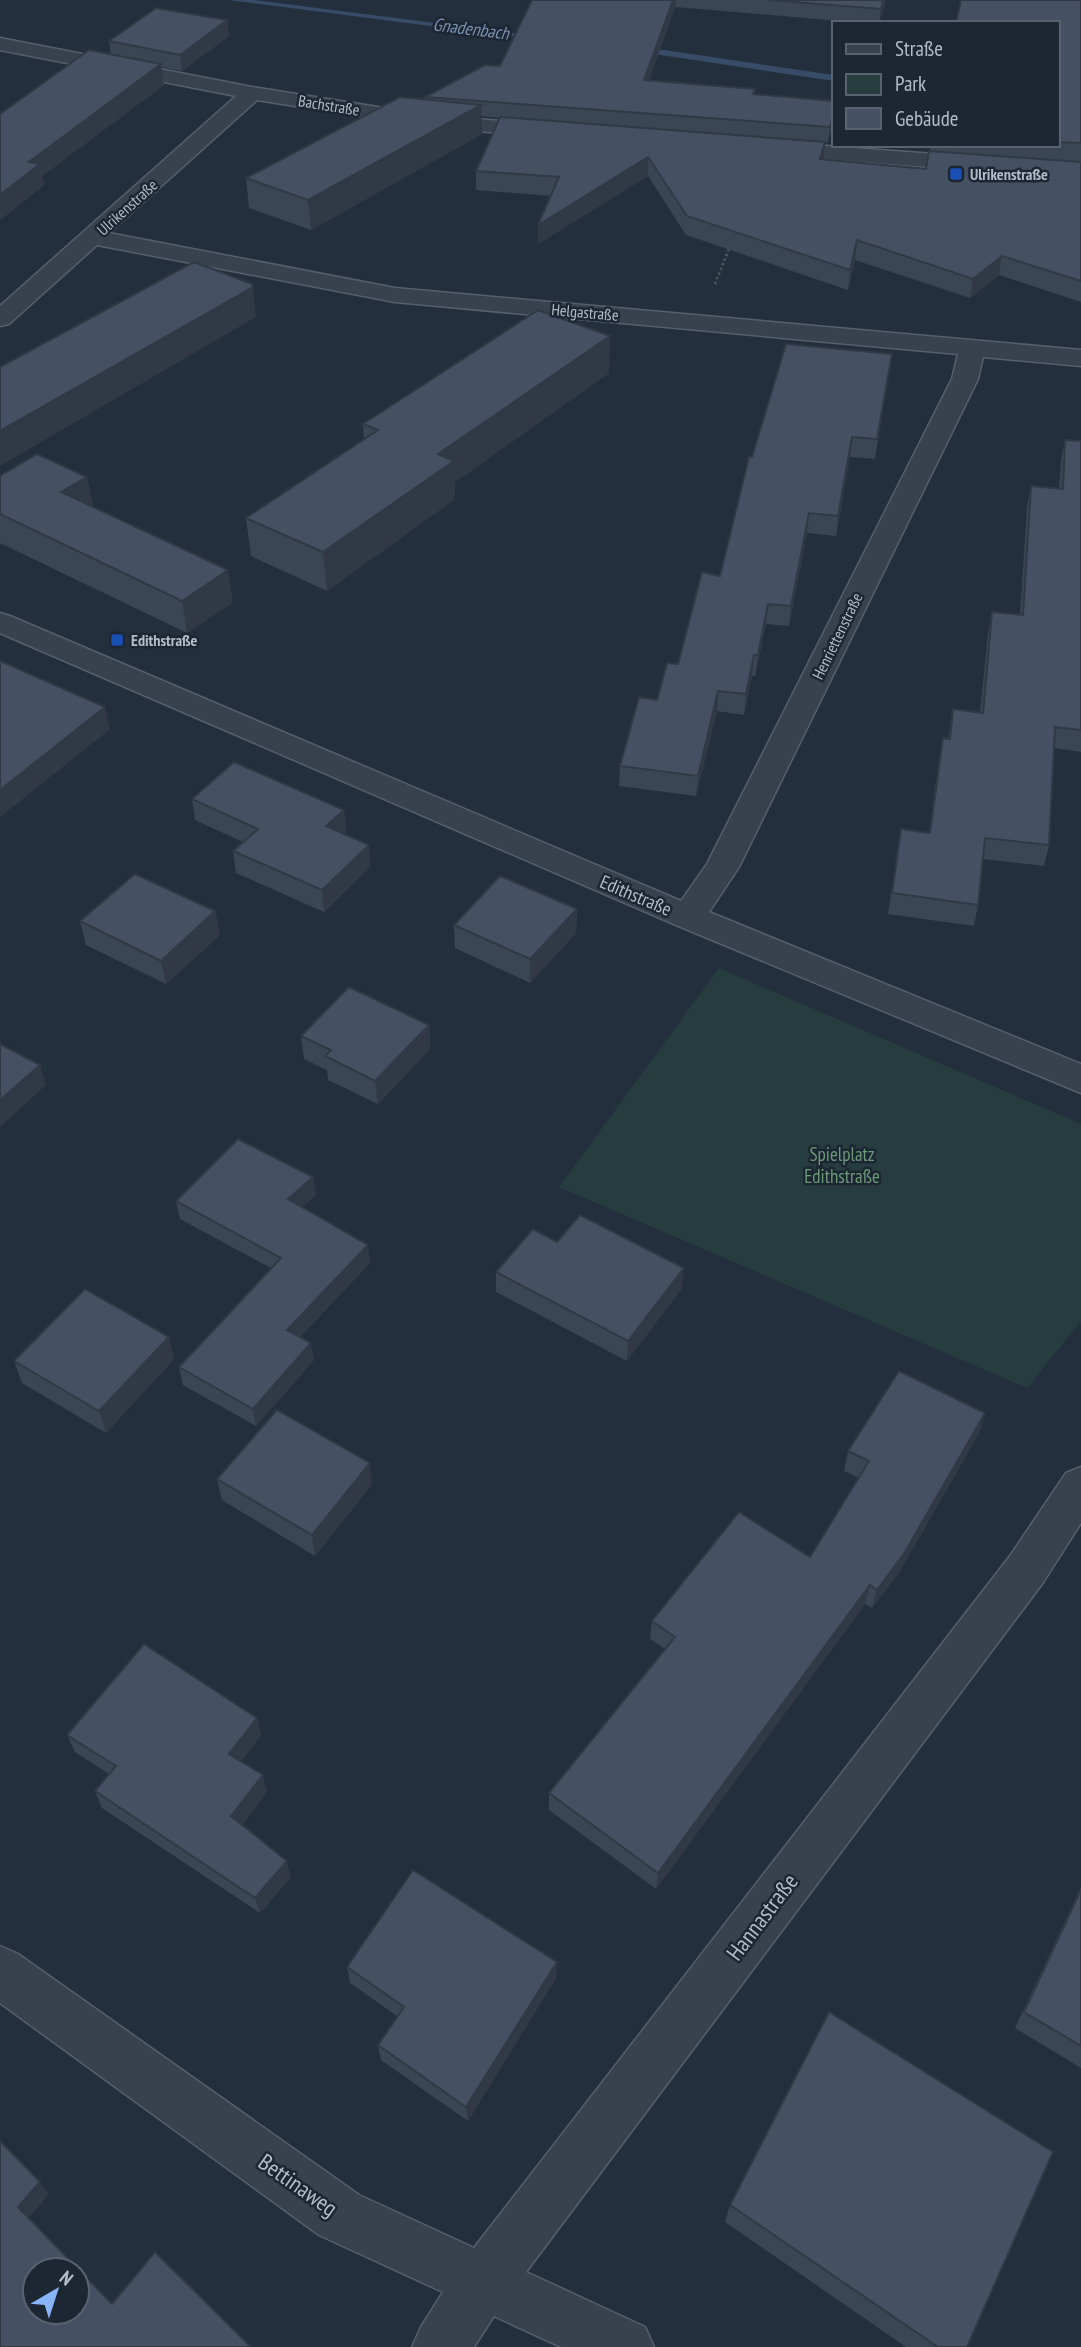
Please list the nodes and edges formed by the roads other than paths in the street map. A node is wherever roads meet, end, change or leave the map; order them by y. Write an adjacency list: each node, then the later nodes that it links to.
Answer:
1 (0, 44): 2 (street, Bachstraße)
2 (252, 93): 3 (street, Bachstraße); 6 (street, Ulrikenstraße)
3 (565, 132)
4 (756, 147): 5 (street)
5 (1081, 172)
6 (93, 237): 7 (street, Ulrikenstraße); 8 (street, Helgastraße)
7 (0, 319)
8 (972, 348): 9 (street, Helgastraße); 11 (street, Henriettenstraße)
9 (1081, 358)
10 (0, 622): 11 (street, Edithstraße)
11 (688, 917): 12 (street, Edithstraße)
12 (1081, 1079)
13 (1081, 1486): 15 (street, Hannastraße)
14 (0, 1972): 15 (street, Bettinaweg)
15 (482, 2284): 16 (street, Hannastraße); 17 (street, Bettinaweg)
16 (441, 2347)
17 (625, 2347)

